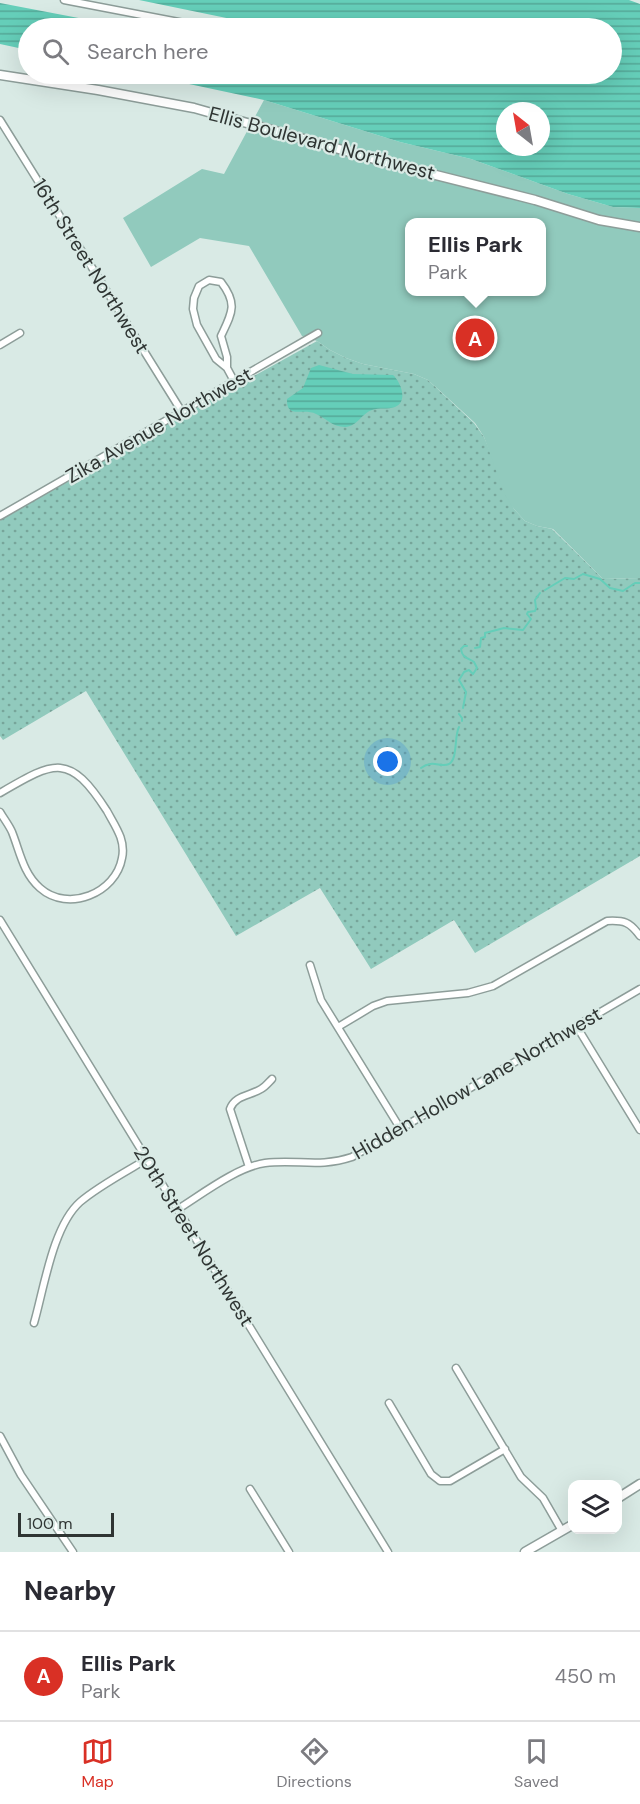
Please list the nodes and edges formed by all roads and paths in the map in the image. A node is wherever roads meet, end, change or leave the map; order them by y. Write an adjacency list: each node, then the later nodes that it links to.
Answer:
1 (64, 0): 2 (street)
2 (158, 18)
3 (0, 75): 4 (street, Ellis Boulevard Northwest)
4 (18, 78)
5 (57, 84): 7 (street, Ellis Boulevard Northwest)
6 (0, 120): 13 (street, 16th Street Northwest)
7 (640, 227)
8 (20, 333): 10 (street)
9 (318, 333): 12 (street, Zika Avenue Northwest)
10 (0, 345)
11 (227, 368): 11 (street); 12 (street)
12 (234, 381): 13 (street, Zika Avenue Northwest)
13 (182, 412): 14 (street, Zika Avenue Northwest)
14 (0, 516)
15 (0, 793): 16 (street)
16 (0, 812)
17 (0, 920): 26 (street, 20th Street Northwest)
18 (640, 936): 21 (street)
19 (310, 965): 21 (street)
20 (640, 989): 22 (street, Hidden Hollow Lane Northwest)
21 (338, 1027): 24 (street)
22 (577, 1027): 24 (street, Hidden Hollow Lane Northwest); 25 (street)
23 (272, 1079): 27 (street)
24 (400, 1128): 27 (street, Hidden Hollow Lane Northwest)
25 (640, 1130)
26 (147, 1159): 28 (street, 20th Street Northwest); 29 (street)
27 (249, 1167): 28 (street, Hidden Hollow Lane Northwest)
28 (178, 1209): 41 (street, 20th Street Northwest)
29 (34, 1323)
30 (456, 1368): 33 (street)
31 (388, 1403): 33 (street)
32 (0, 1436): 39 (street)
33 (505, 1449): 38 (street)
34 (640, 1484): 36 (street)
35 (250, 1489): 40 (street)
36 (622, 1495)
37 (568, 1527): 38 (street)
38 (562, 1531): 42 (street)
39 (74, 1552)
40 (289, 1552)
41 (388, 1552)
42 (525, 1552)

